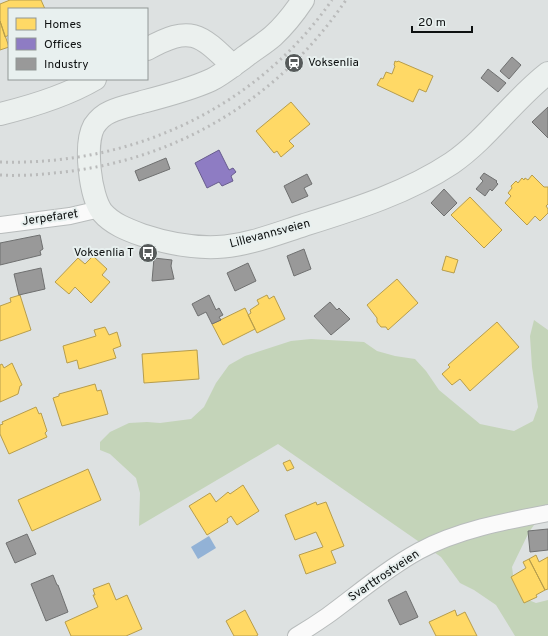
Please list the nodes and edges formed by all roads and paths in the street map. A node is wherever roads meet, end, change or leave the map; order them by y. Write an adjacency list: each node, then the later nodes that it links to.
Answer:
1 (303, 0): 3 (street)
2 (148, 48): 3 (street)
3 (233, 66): 7 (street)
4 (548, 73): 7 (street, Lillevannsveien)
5 (93, 80): 6 (street)
6 (0, 114)
7 (100, 209): 8 (street, Jerpefaret)
8 (0, 225)
9 (548, 513): 10 (street, Svarttrostveien)
10 (296, 636)

